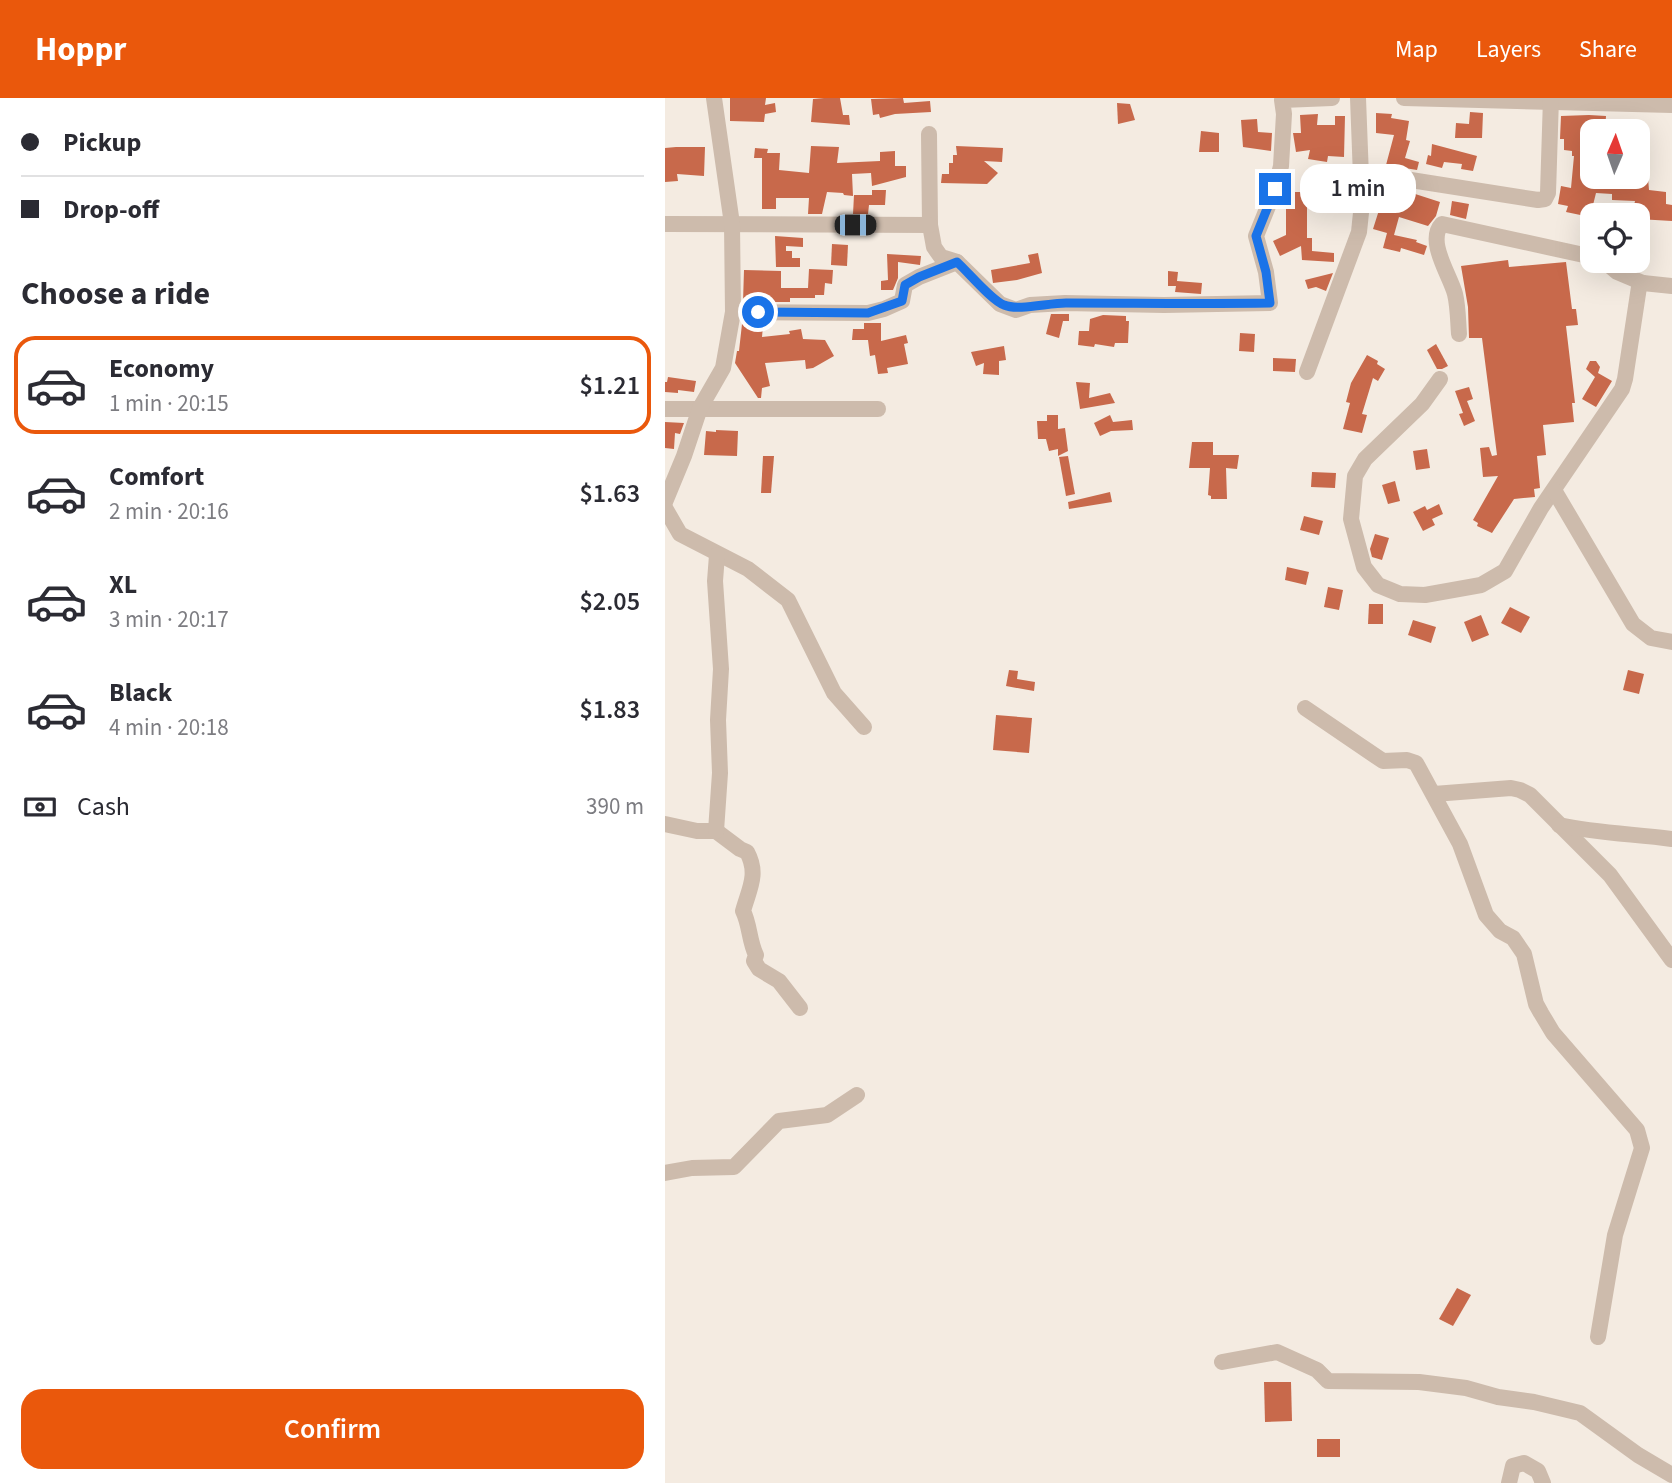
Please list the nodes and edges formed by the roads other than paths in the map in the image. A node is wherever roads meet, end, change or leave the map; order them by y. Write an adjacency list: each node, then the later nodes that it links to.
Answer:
1 (714, 98): 11 (street)
2 (1332, 98): 5 (street)
3 (1358, 98): 9 (street)
4 (1403, 98): 6 (street)
5 (1276, 99): 14 (street)
6 (1551, 100): 7 (street); 9 (street)
7 (1672, 105)
8 (929, 134): 12 (street)
9 (1360, 172): 20 (street)
10 (665, 224): 11 (street)
11 (732, 224): 12 (street); 18 (street)
12 (929, 225): 14 (street)
13 (1580, 254): 19 (street)
14 (957, 262): 18 (street)
15 (1619, 273): 16 (street)
16 (1643, 283): 17 (street); 25 (street)
17 (1672, 286)
18 (733, 312): 22 (street)
19 (1459, 334)
20 (1307, 372)
21 (1440, 379): 25 (street)
22 (700, 408): 23 (street); 24 (street); 26 (street)
23 (665, 409)
24 (878, 409)
25 (1554, 490): 29 (street)
26 (665, 502)
27 (665, 508): 28 (street)
28 (717, 555): 31 (street); 35 (street)
29 (1672, 642)
30 (1305, 708): 32 (street)
31 (864, 727)
32 (1434, 794): 34 (street); 41 (street)
33 (665, 824): 35 (street)
34 (1559, 825): 36 (street); 37 (street)
35 (716, 831): 38 (street)
36 (1672, 839)
37 (1672, 960)
38 (800, 1008)
39 (857, 1095): 40 (street)
40 (665, 1173)
41 (1598, 1336)
42 (1222, 1362): 43 (street)
43 (1672, 1475)
44 (1509, 1483): 45 (street)
45 (1543, 1483)

